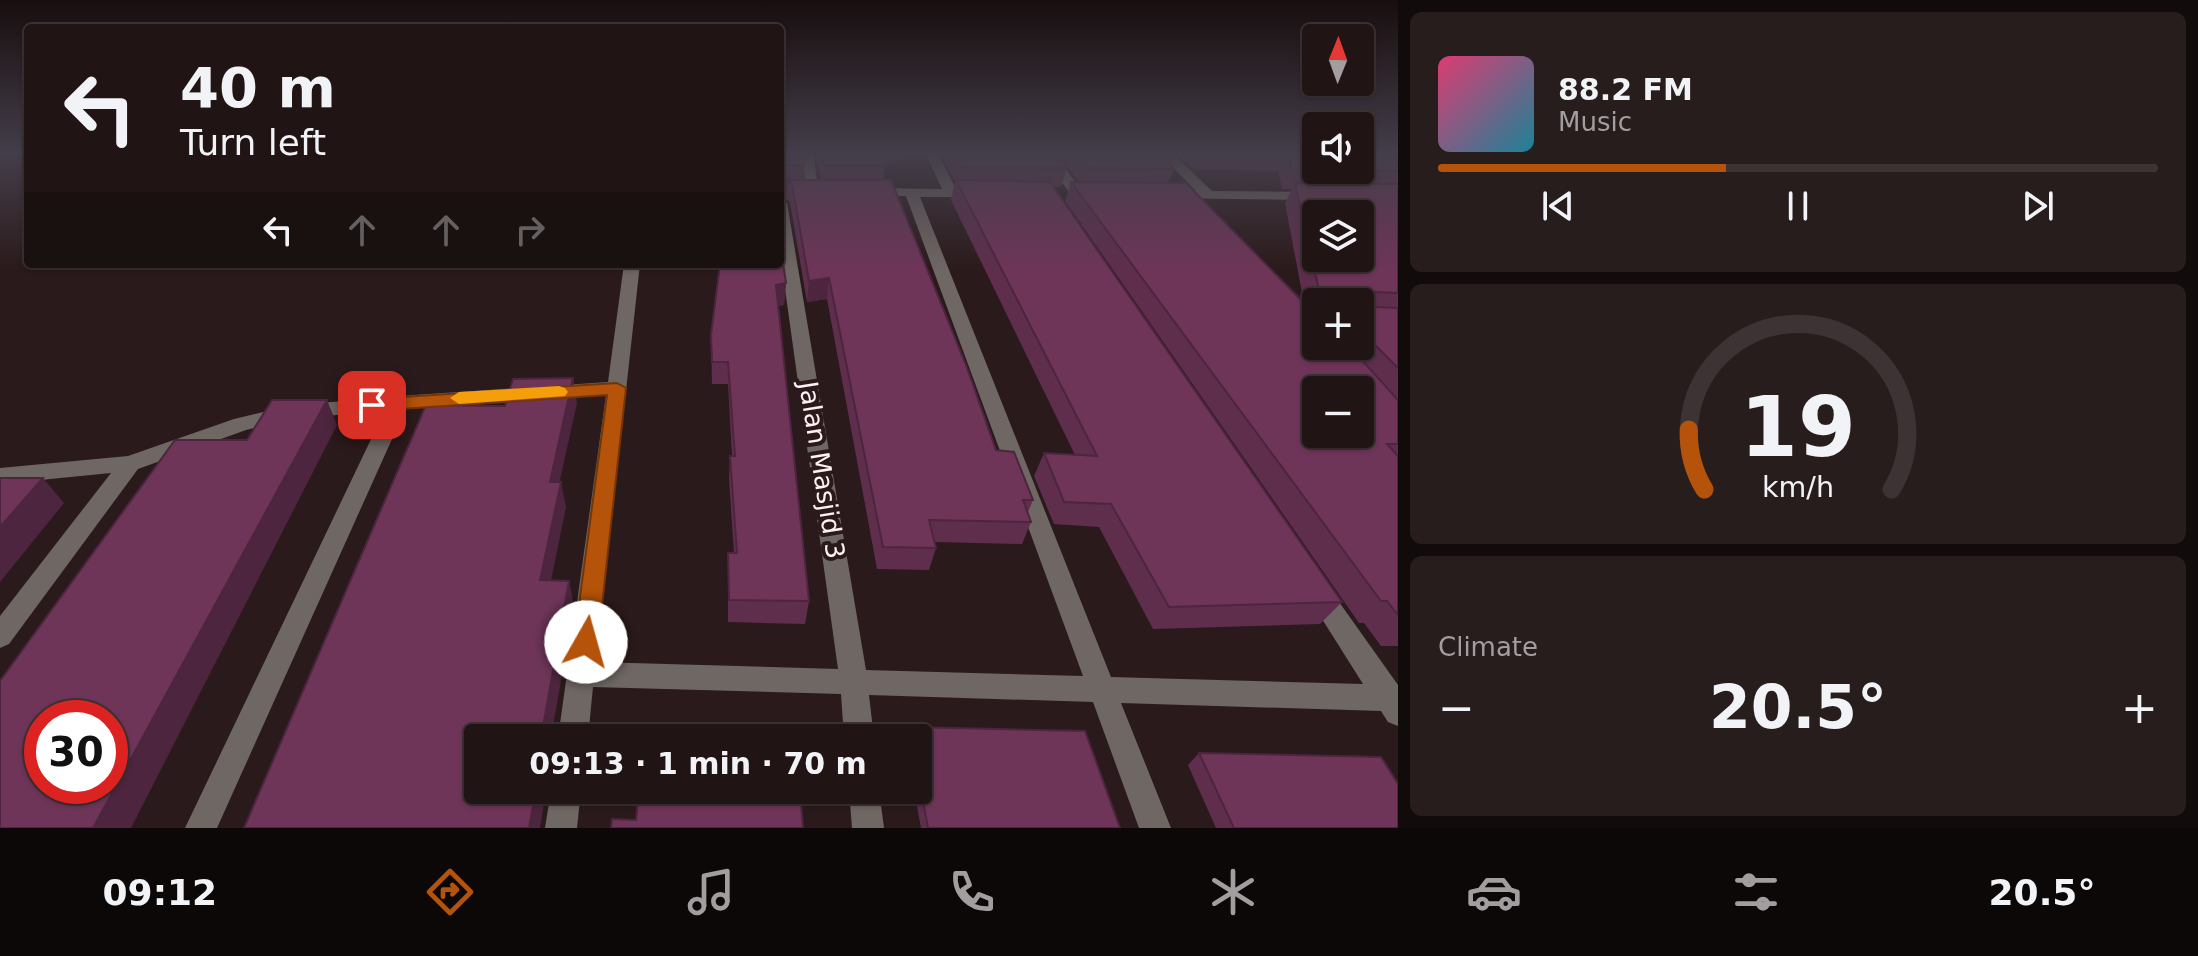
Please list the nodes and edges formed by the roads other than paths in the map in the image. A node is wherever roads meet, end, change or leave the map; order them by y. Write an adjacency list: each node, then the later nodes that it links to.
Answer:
1 (911, 192): 19 (street)
2 (799, 193): 18 (street, Jalan Masjid 3)
3 (937, 193): 4 (street)
4 (951, 193): 5 (street)
5 (993, 193)
6 (1206, 193): 8 (street)
7 (1153, 195): 8 (street)
8 (1208, 195): 9 (street)
9 (1331, 196)
10 (632, 268): 11 (street)
11 (617, 388): 12 (street); 17 (street)
12 (399, 402): 13 (street); 25 (street)
13 (130, 464): 14 (street); 16 (street)
14 (0, 476)
15 (1310, 580): 20 (street)
16 (0, 636)
17 (582, 674): 18 (street); 21 (street)
18 (854, 682): 19 (street); 22 (street, Jalan Masjid 3)
19 (1104, 688): 20 (street); 28 (street)
20 (1395, 702)
21 (575, 724)
22 (858, 724)
23 (564, 804): 26 (street)
24 (865, 804): 27 (street)
25 (201, 828)
26 (561, 828)
27 (868, 828)
28 (1155, 828)

